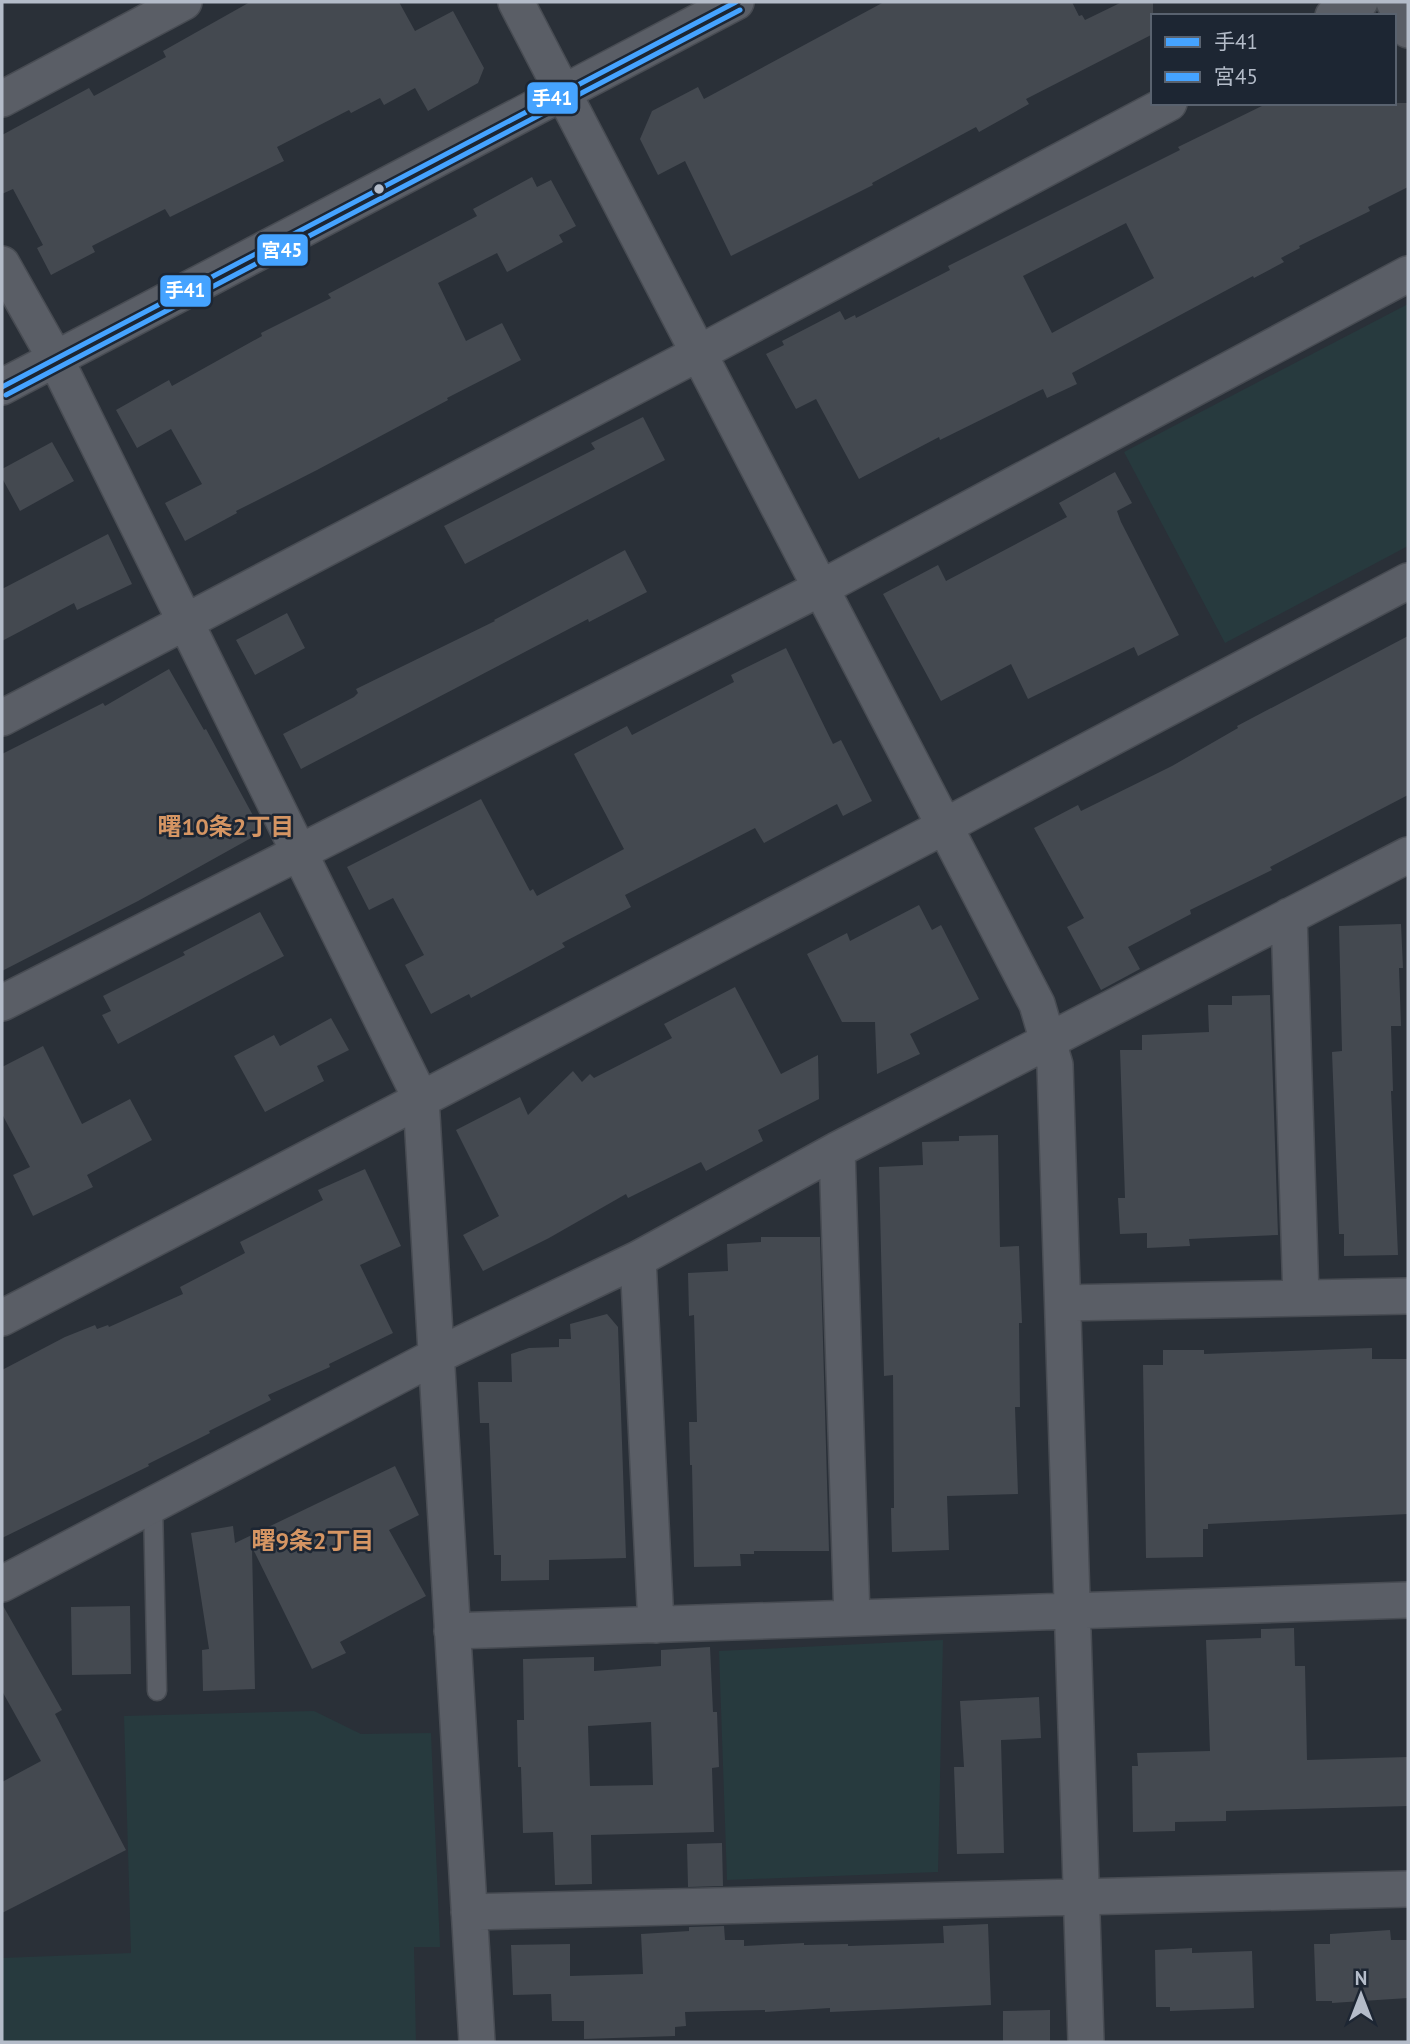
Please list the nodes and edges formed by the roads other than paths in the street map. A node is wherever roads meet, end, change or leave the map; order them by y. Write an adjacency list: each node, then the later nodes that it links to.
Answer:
1 (184, 2): 9 (street)
2 (516, 2): 8 (street)
3 (736, 2): 8 (street)
4 (1360, 2): 6 (street)
5 (1394, 2): 7 (street)
6 (1338, 14)
7 (1408, 30)
8 (564, 92): 13 (street); 14 (street)
9 (2, 99)
10 (1165, 105): 13 (street)
11 (2, 264): 14 (street)
12 (1408, 274): 17 (street)
13 (699, 353): 17 (street); 18 (street)
14 (55, 358): 15 (street); 18 (street)
15 (2, 387)
16 (1408, 581): 20 (street)
17 (821, 588): 20 (street); 21 (street)
18 (186, 623): 19 (street); 21 (street)
19 (2, 718)
20 (945, 827): 25 (street); 26 (street)
21 (299, 852): 24 (street); 26 (street)
22 (1408, 855): 23 (street)
23 (1289, 916): 25 (street); 30 (street)
24 (2, 1003)
25 (1049, 1042): 27 (street); 31 (street)
26 (421, 1099): 32 (street); 33 (street)
27 (837, 1150): 28 (street); 38 (street)
28 (638, 1258): 33 (street); 39 (street)
29 (1408, 1296): 30 (street)
30 (1301, 1298): 31 (street)
31 (1063, 1303): 37 (street)
32 (2, 1318)
33 (436, 1356): 34 (street); 40 (street)
34 (153, 1505): 35 (street); 41 (lane)
35 (2, 1584)
36 (1408, 1600): 37 (street)
37 (1073, 1612): 38 (street); 43 (street)
38 (852, 1618): 39 (street)
39 (656, 1625): 40 (street)
40 (452, 1631): 44 (street)
41 (158, 1690)
42 (1408, 1889): 43 (street)
43 (1082, 1898): 44 (street); 46 (street)
44 (469, 1912): 45 (street)
45 (477, 2042)
46 (1086, 2042)

